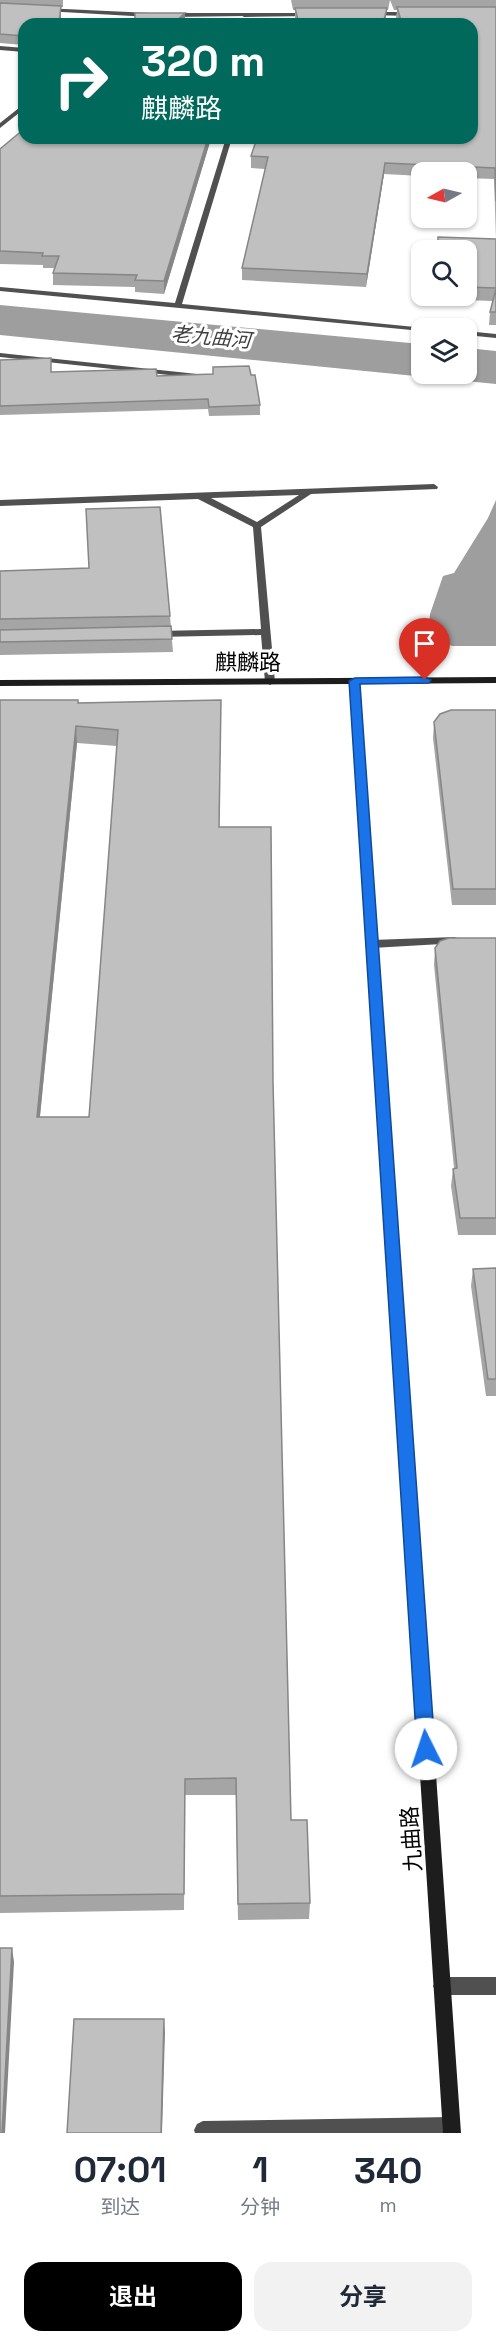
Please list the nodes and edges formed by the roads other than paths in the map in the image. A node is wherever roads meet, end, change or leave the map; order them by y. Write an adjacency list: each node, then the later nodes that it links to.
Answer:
1 (33, 9): 4 (street)
2 (368, 14): 3 (street)
3 (414, 14)
4 (312, 15)
5 (0, 48): 6 (street)
6 (18, 51)
7 (18, 111): 8 (street)
8 (0, 126)
9 (227, 144): 11 (street)
10 (0, 289): 11 (street)
11 (178, 305): 12 (street)
12 (411, 327)
13 (477, 334): 14 (street)
14 (496, 336)
15 (0, 355): 16 (street)
16 (197, 376)
17 (434, 487): 18 (street)
18 (308, 493): 19 (street); 21 (street)
19 (200, 496): 20 (street); 21 (street)
20 (0, 503)
21 (256, 526): 22 (street)
22 (265, 632): 23 (street); 26 (street)
23 (150, 634)
24 (496, 680): 25 (street, 麒麟路)
25 (355, 681): 26 (street, 麒麟路); 29 (street, 九曲路)
26 (270, 682): 27 (street, 麒麟路)
27 (0, 683)
28 (462, 940): 29 (street)
29 (372, 944): 30 (street, 九曲路)
30 (442, 1986): 31 (street); 32 (street, 九曲路)
31 (496, 1986)
32 (452, 2129): 33 (street)
33 (203, 2130)

